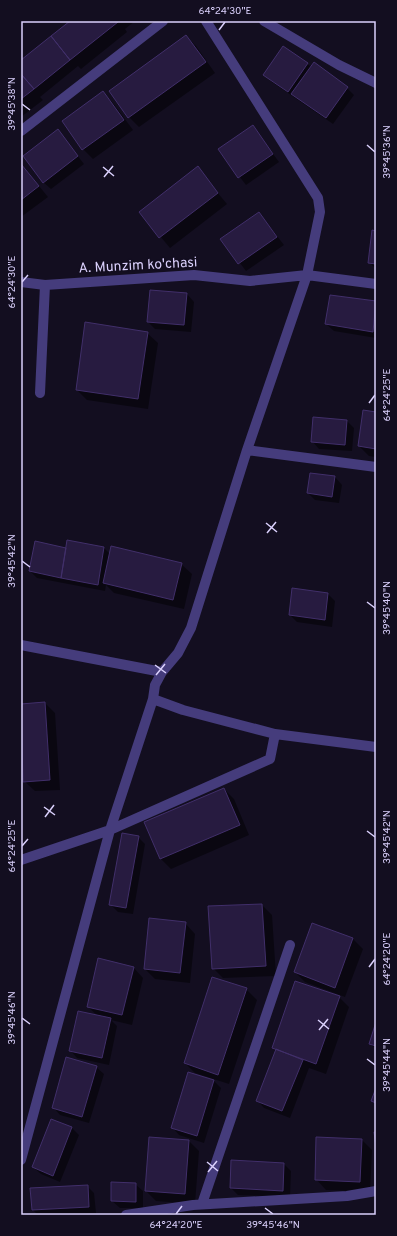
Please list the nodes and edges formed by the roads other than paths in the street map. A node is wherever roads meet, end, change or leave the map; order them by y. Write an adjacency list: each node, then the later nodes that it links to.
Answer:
1 (163, 21): 5 (street)
2 (206, 21): 6 (street)
3 (264, 21): 4 (street)
4 (376, 83)
5 (21, 131)
6 (307, 275): 8 (street, A. Munzim ko'chasi); 9 (street, A. Munzim ko'chasi); 11 (street)
7 (21, 282): 9 (street, A. Munzim ko'chasi)
8 (376, 284)
9 (45, 285): 10 (street)
10 (40, 393)
11 (247, 450): 12 (street); 14 (street)
12 (376, 467)
13 (21, 645): 14 (street)
14 (162, 672): 15 (street)
15 (153, 699): 16 (street); 18 (street)
16 (275, 734): 17 (street); 18 (street)
17 (376, 747)
18 (110, 830): 19 (street); 21 (street)
19 (21, 860)
20 (290, 945): 23 (street)
21 (21, 1160)
22 (376, 1191): 23 (street)
23 (202, 1204): 24 (street)
24 (170, 1212): 25 (street)
25 (126, 1215)

